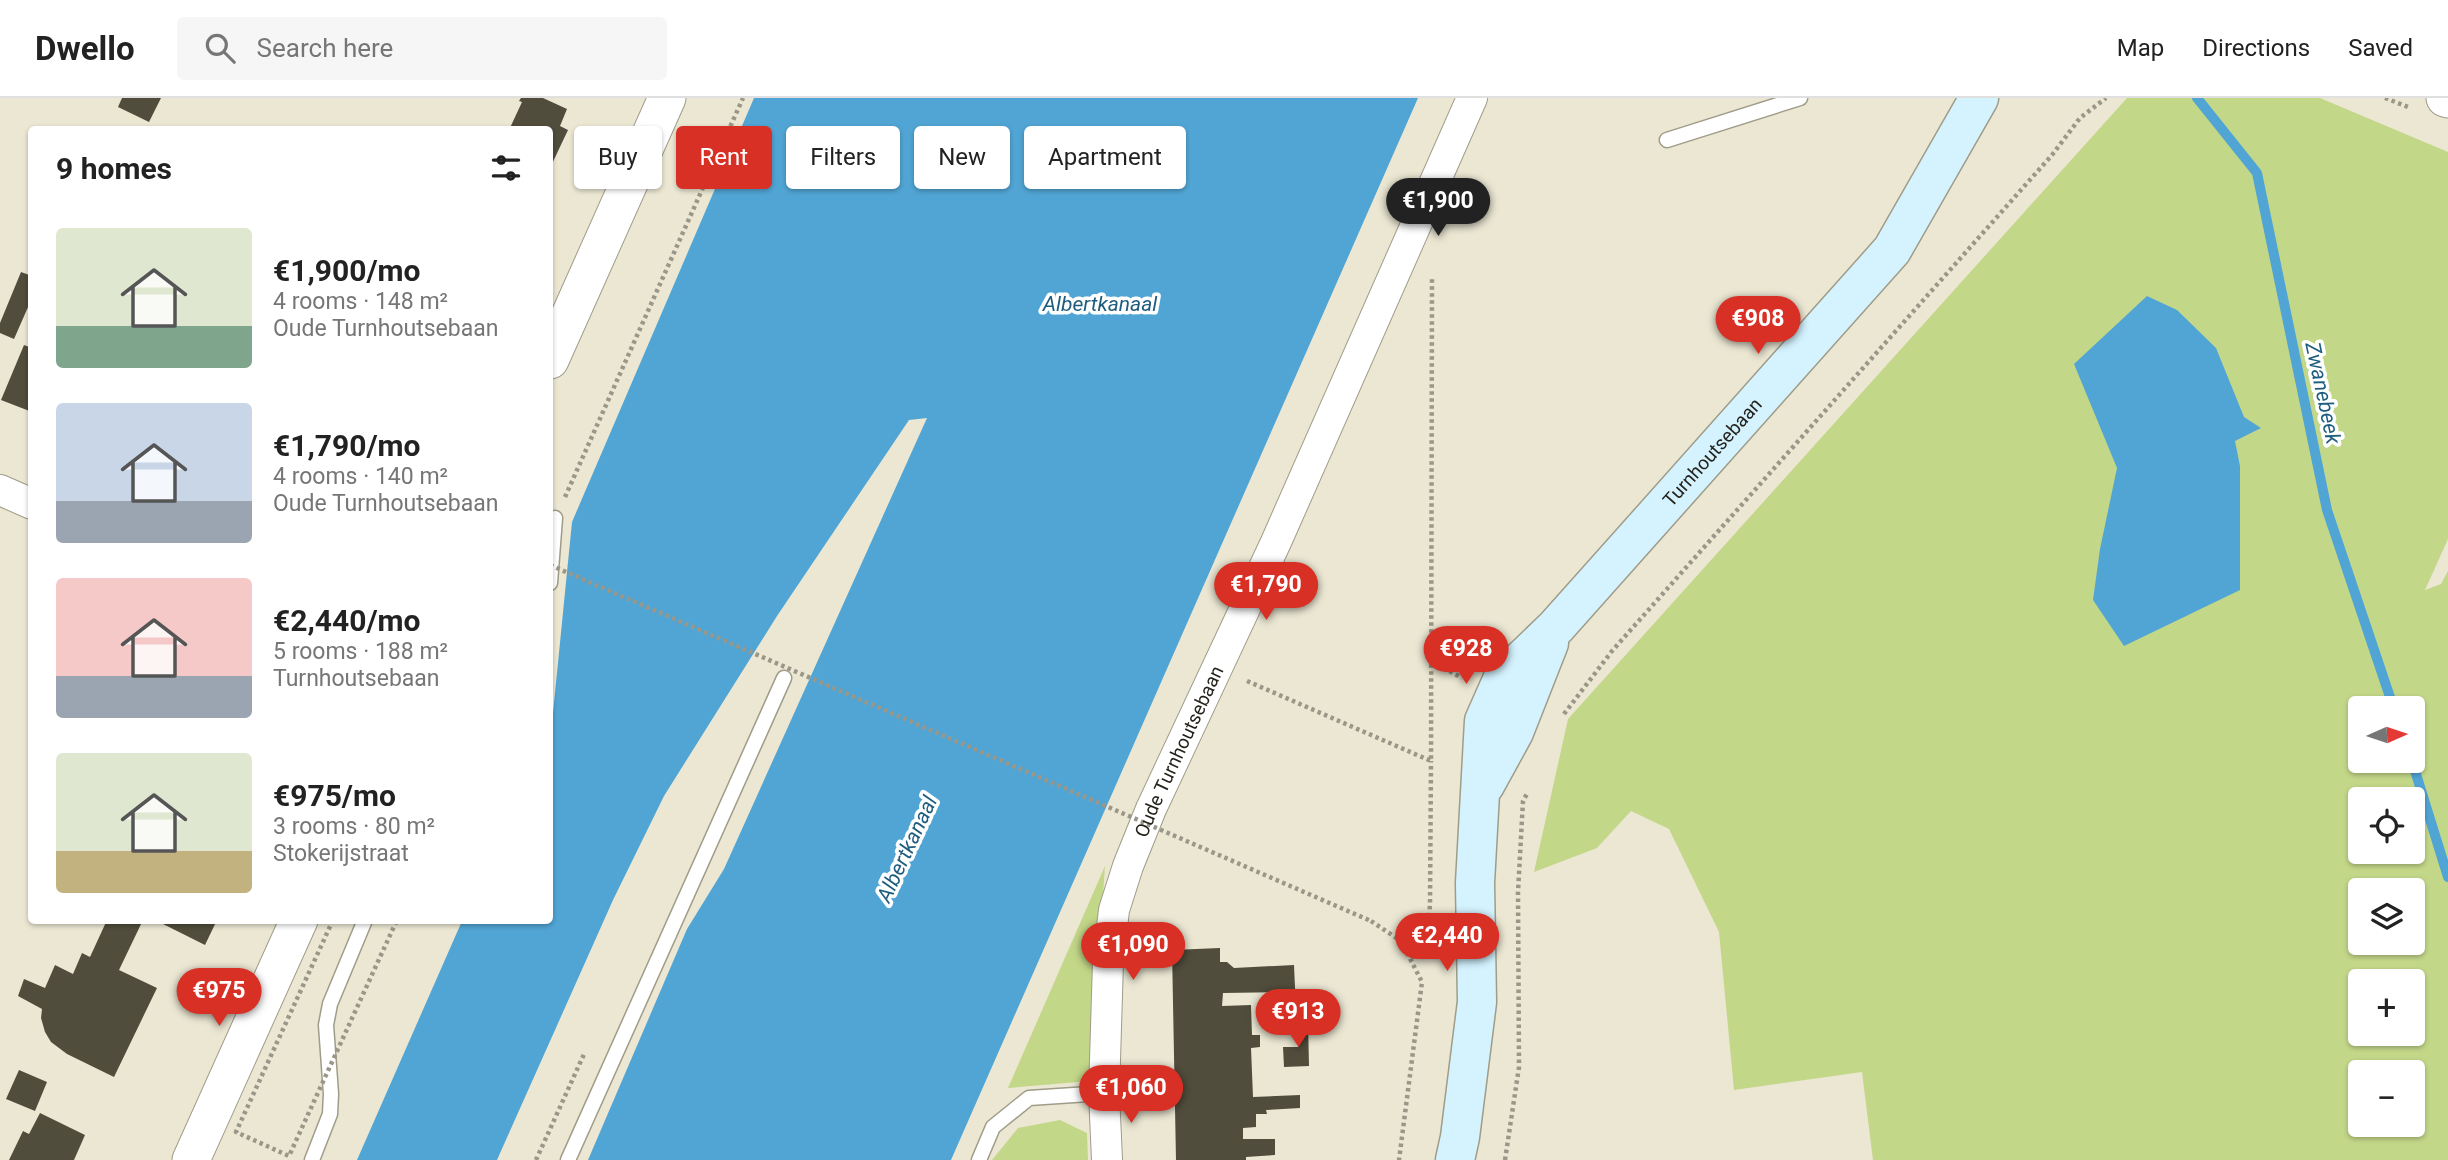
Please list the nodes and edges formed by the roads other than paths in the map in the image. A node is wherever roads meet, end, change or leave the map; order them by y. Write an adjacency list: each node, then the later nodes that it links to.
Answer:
1 (667, 98): 6 (street)
2 (1472, 98): 14 (street, Oude Turnhoutsebaan)
3 (1800, 98): 5 (lane)
4 (1979, 98): 20 (main road, Turnhoutsebaan)
5 (1667, 140)
6 (553, 353)
7 (0, 491): 8 (street)
8 (28, 502)
9 (555, 518): 10 (lane)
10 (553, 544)
11 (784, 678): 17 (lane)
12 (297, 924): 15 (street)
13 (363, 924): 16 (lane)
14 (1104, 1093): 18 (lane); 19 (street, Oude Turnhoutsebaan)
15 (191, 1160)
16 (312, 1160)
17 (568, 1160)
18 (978, 1160)
19 (1107, 1160)
20 (1455, 1160)

